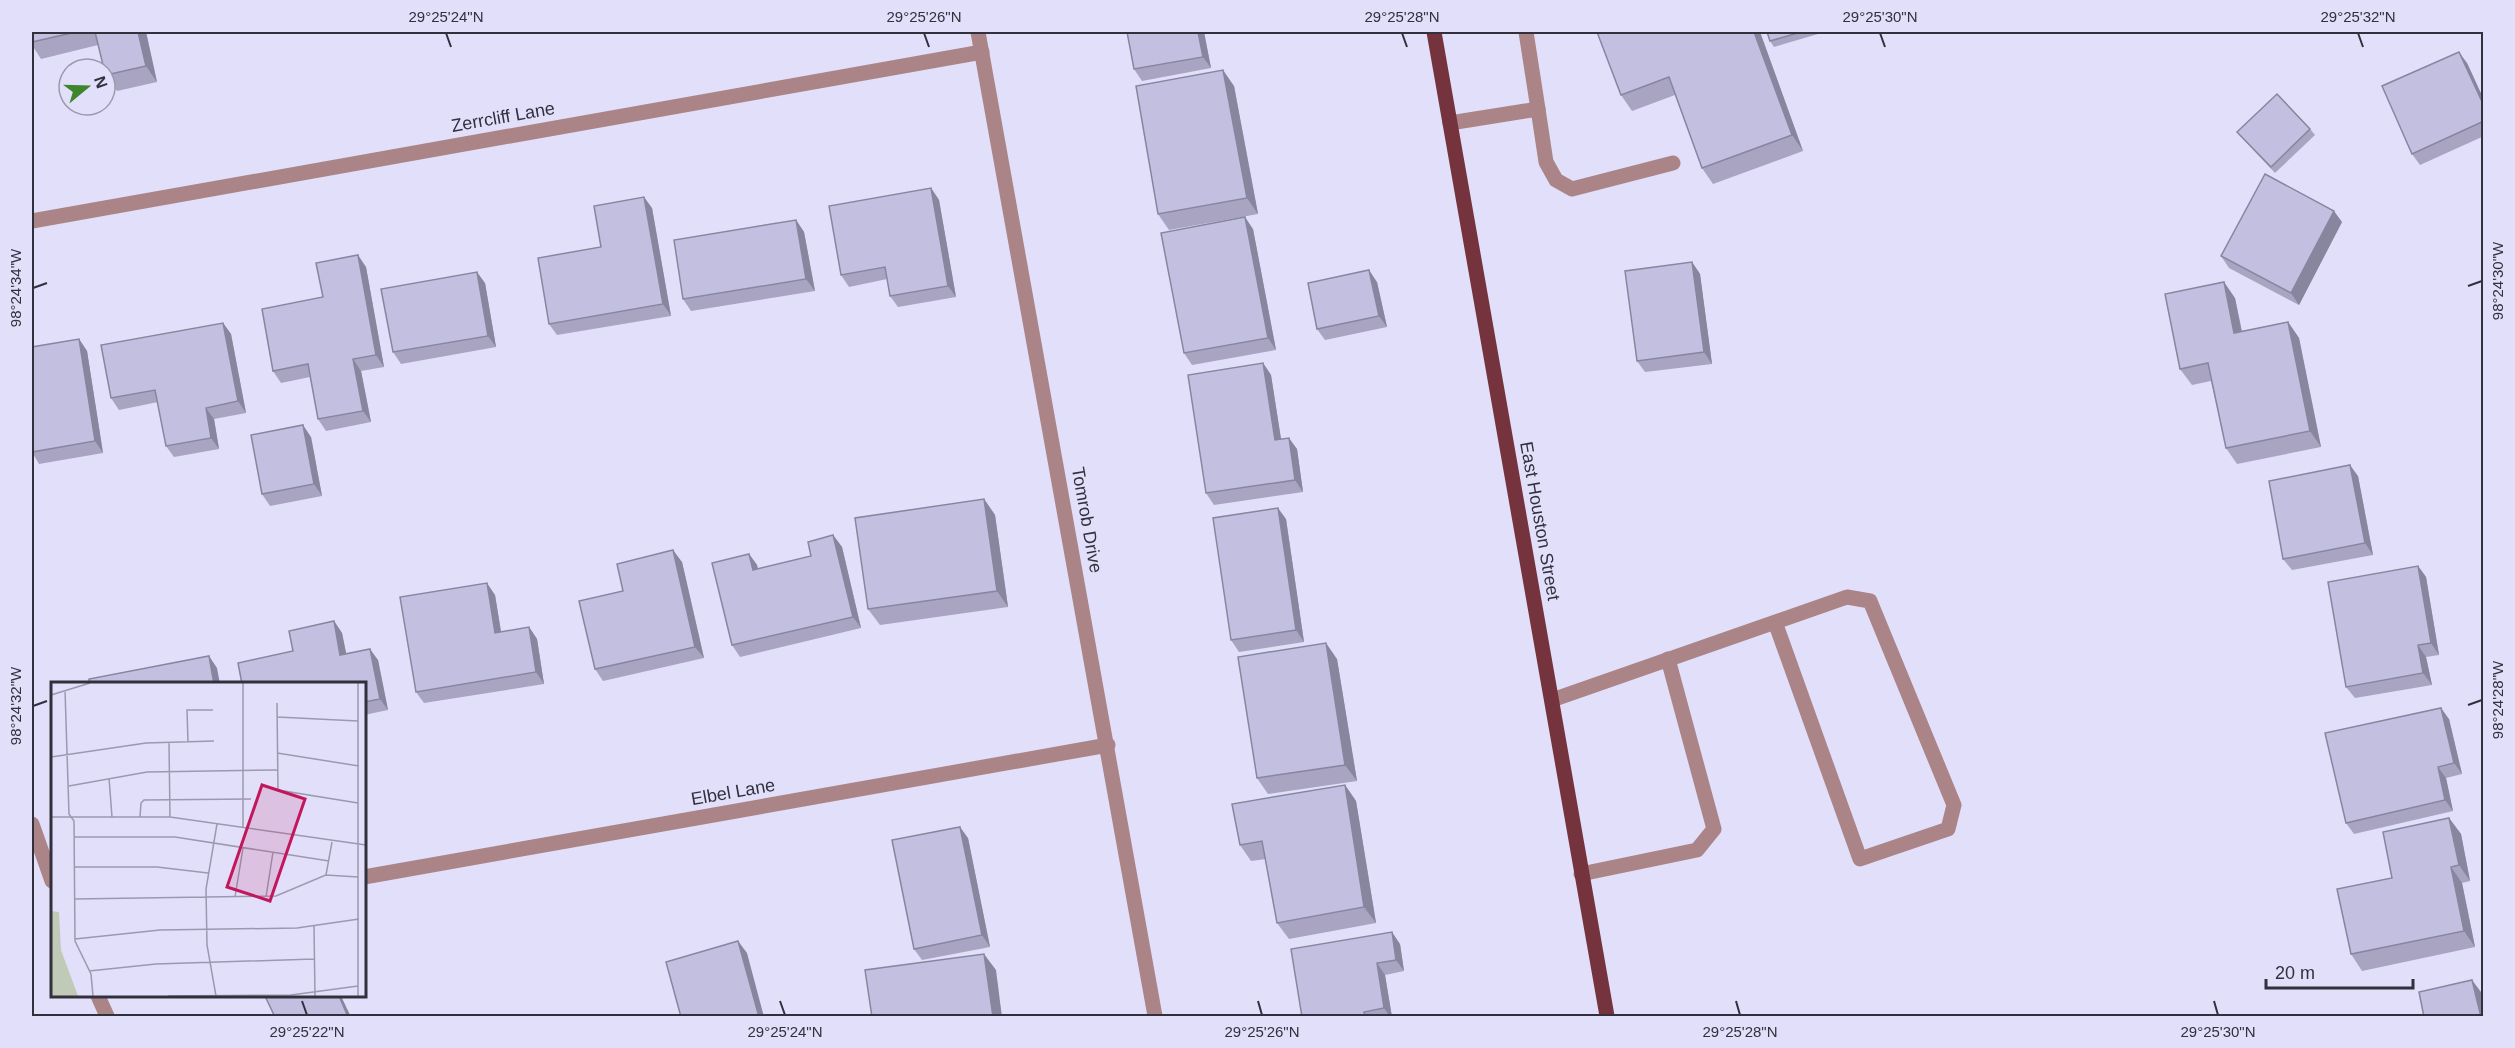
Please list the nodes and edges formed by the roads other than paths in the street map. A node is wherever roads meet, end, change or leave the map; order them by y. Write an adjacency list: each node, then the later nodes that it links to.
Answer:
1 (978, 32): 4 (street, Tomrob Drive)
2 (1434, 32): 6 (main road, East Houston Street)
3 (1526, 32): 5 (street)
4 (982, 52): 8 (street, Zerrcliff Lane); 12 (street, Tomrob Drive)
5 (1538, 109): 6 (street); 7 (street)
6 (1450, 123): 11 (main road, East Houston Street)
7 (1673, 163)
8 (32, 221)
9 (1775, 621): 9 (street); 10 (street)
10 (1668, 659): 11 (street); 14 (street)
11 (1552, 700): 14 (main road, East Houston Street)
12 (1108, 745): 15 (street, Elbel Lane); 19 (street, Tomrob Drive)
13 (32, 824): 16 (street)
14 (1581, 874): 20 (main road, East Houston Street)
15 (366, 877)
16 (51, 878)
17 (98, 997): 18 (street)
18 (107, 1017)
19 (1155, 1017)
20 (1606, 1017)

